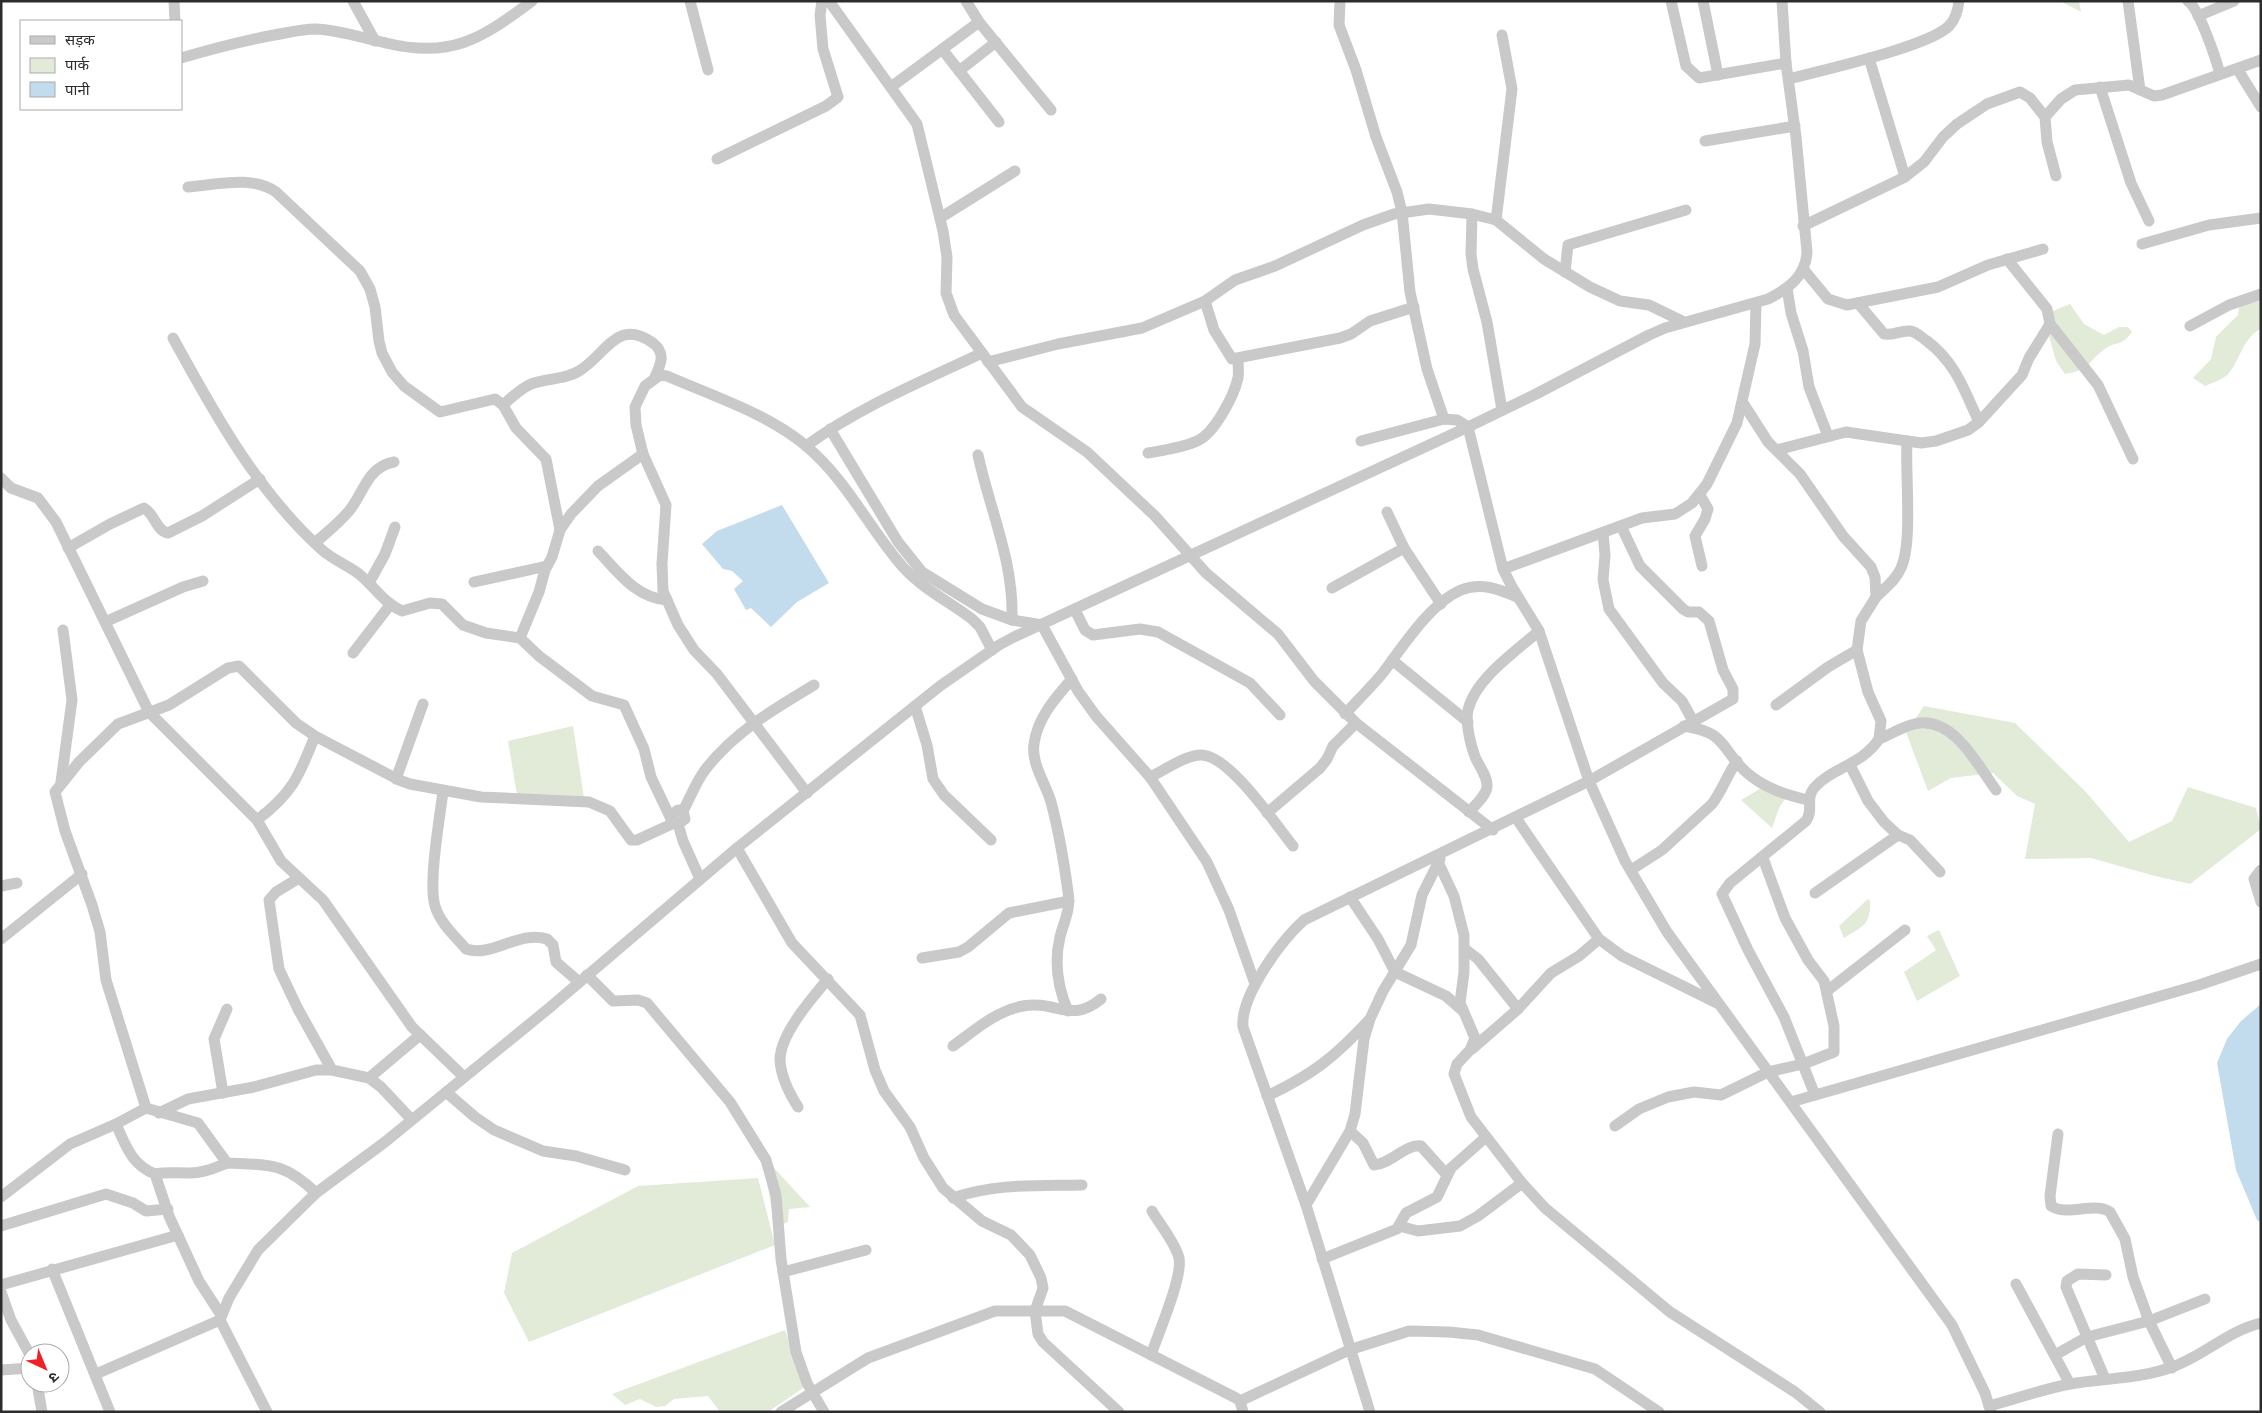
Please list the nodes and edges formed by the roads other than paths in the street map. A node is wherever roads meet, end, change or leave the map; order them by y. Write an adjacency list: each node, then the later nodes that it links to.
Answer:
1 (174, 1): 17 (street)
2 (532, 1): 20 (street)
3 (690, 1): 27 (street)
4 (822, 1): 42 (street)
5 (829, 1): 33 (street)
6 (966, 1): 18 (street)
7 (1340, 1): 48 (street)
8 (1671, 1): 31 (street)
9 (1703, 1): 31 (street)
10 (1782, 1): 26 (street)
11 (1959, 1): 24 (street)
12 (2128, 1): 35 (street)
13 (2188, 1): 16 (street)
14 (2234, 1): 16 (street)
15 (358, 3): 20 (street)
16 (2198, 16): 30 (street)
17 (175, 20)
18 (979, 22): 21 (street); 22 (street)
19 (1502, 35): 52 (street)
20 (375, 41): 23 (street)
21 (996, 42): 29 (street); 37 (street)
22 (942, 49): 29 (street); 33 (street)
23 (182, 58)
24 (1869, 58): 32 (street); 45 (street)
25 (2261, 60): 28 (street)
26 (1786, 63): 31 (street); 32 (street)
27 (708, 70)
28 (2238, 70): 30 (street); 36 (street)
29 (959, 71): 39 (street)
30 (2220, 74): 35 (street)
31 (1718, 75)
32 (1788, 79): 40 (street)
33 (891, 87): 49 (street)
34 (2100, 87): 35 (street); 38 (street); 53 (street)
35 (2140, 90)
36 (2261, 107)
37 (1051, 110)
38 (2045, 117): 44 (street); 45 (street)
39 (999, 122)
40 (1795, 126): 41 (street); 54 (street)
41 (1705, 141)
42 (717, 159)
43 (1015, 171): 49 (street)
44 (2056, 176)
45 (1904, 177): 54 (street)
46 (188, 186): 74 (street)
47 (1686, 210): 59 (street)
48 (1402, 212): 50 (street); 62 (street); 65 (street)
49 (939, 214): 70 (street)
50 (1472, 214): 52 (street); 75 (street)
51 (2261, 218): 55 (street)
52 (1496, 220): 59 (street)
53 (2149, 221)
54 (1803, 226): 58 (street)
55 (2142, 244)
56 (2043, 249): 57 (street)
57 (2007, 259): 64 (street); 67 (street)
58 (1804, 270): 60 (street); 64 (street)
59 (1565, 272): 66 (street)
60 (1787, 288): 63 (street); 80 (street)
61 (2261, 294): 68 (street)
62 (1205, 301): 70 (street); 71 (street)
63 (1756, 303): 66 (street); 73 (street)
64 (1858, 303): 77 (street)
65 (1414, 307): 71 (street); 76 (street)
66 (1684, 322): 75 (street)
67 (2050, 324): 77 (street); 88 (street)
68 (2190, 326)
69 (173, 338): 91 (street)
70 (985, 358): 79 (street); 102 (street)
71 (1238, 358): 85 (street)
72 (655, 377): 74 (street); 83 (street); 86 (street)
73 (1743, 403): 84 (street); 92 (street)
74 (503, 405): 96 (street)
75 (1502, 410): 78 (street)
76 (1444, 419): 78 (street); 81 (street)
77 (1979, 422): 82 (street)
78 (1468, 427): 102 (street); 105 (street)
79 (826, 431): 83 (street); 116 (street)
80 (1828, 436): 82 (street); 84 (street)
81 (1362, 441)
82 (1907, 441): 110 (street)
83 (807, 445): 122 (street)
84 (1777, 450): 110 (street)
85 (1148, 453)
86 (643, 454): 96 (street); 112 (street)
87 (978, 455): 116 (street)
88 (2133, 459)
89 (394, 462): 98 (street)
90 (1, 478): 99 (street)
91 (260, 479): 98 (street); 99 (street)
92 (1700, 495): 94 (street); 104 (street)
93 (1387, 512): 100 (street)
94 (1620, 526): 97 (street); 137 (street)
95 (395, 527): 108 (street)
96 (560, 530): 103 (street)
97 (1603, 533): 105 (street); 137 (street)
98 (315, 543): 108 (street)
99 (68, 548): 117 (street)
100 (1404, 548): 109 (street); 113 (street)
101 (598, 551): 112 (street)
102 (1190, 554): 115 (street); 132 (street)
103 (547, 566): 107 (street); 121 (street)
104 (1702, 566)
105 (1503, 569): 111 (street)
106 (203, 581): 117 (street)
107 (474, 582)
108 (369, 584): 114 (street)
109 (1332, 588)
110 (1876, 596): 123 (street)
111 (1517, 597): 113 (street); 120 (street)
112 (667, 600): 134 (street)
113 (1441, 604): 125 (street)
114 (390, 605): 121 (street); 124 (street)
115 (1075, 610): 118 (street); 133 (street)
116 (1012, 620): 118 (street)
117 (105, 622): 131 (street)
118 (1042, 625): 122 (street); 126 (street)
119 (63, 630): 145 (street)
120 (1539, 631): 135 (street); 144 (street)
121 (520, 638): 152 (street)
122 (992, 650): 130 (street)
123 (1857, 650): 129 (street); 139 (street)
124 (353, 653)
125 (1392, 660): 132 (street); 135 (street)
126 (1072, 680): 142 (street); 172 (street)
127 (814, 685): 134 (street)
128 (423, 704): 143 (street)
129 (1776, 705)
130 (915, 706): 148 (street); 157 (street)
131 (149, 712): 138 (street); 145 (street); 154 (street)
132 (1346, 714): 136 (street)
133 (1280, 715)
134 (754, 722): 148 (street); 152 (street)
135 (1468, 722): 150 (street)
136 (1356, 723): 150 (street); 151 (street)
137 (1688, 724): 140 (street); 144 (street)
138 (315, 736): 143 (street); 154 (street)
139 (1879, 739): 141 (street); 147 (street)
140 (1737, 761): 149 (street); 162 (street)
141 (1850, 765): 149 (street); 156 (street)
142 (1150, 777): 151 (street); 183 (street)
143 (396, 779): 146 (street)
144 (1589, 781): 153 (street); 162 (street)
145 (60, 784): 165 (street)
146 (443, 790): 152 (street); 181 (street)
147 (1996, 790)
148 (806, 793): 159 (street)
149 (1808, 800): 160 (street)
150 (1469, 812): 155 (street)
151 (1267, 813): 158 (street)
152 (677, 818): 167 (street)
153 (1516, 818): 155 (street); 175 (street)
154 (257, 820): 166 (street)
155 (1493, 830): 161 (street)
156 (1898, 834): 164 (street); 170 (street)
157 (991, 840)
158 (1293, 846)
159 (737, 848): 167 (street); 182 (street)
160 (1762, 858): 184 (street); 195 (street)
161 (1440, 859): 171 (street); 177 (street); 180 (street)
162 (1631, 870): 186 (street)
163 (2261, 870): 173 (street)
164 (1940, 872)
165 (82, 874): 176 (street); 206 (street)
166 (299, 878): 192 (street); 196 (street)
167 (700, 879): 181 (street)
168 (17, 883): 169 (street)
169 (1, 886)
170 (1815, 893)
171 (1350, 897): 180 (street); 183 (street)
172 (1069, 901): 178 (street); 190 (street)
173 (2261, 902)
174 (1905, 930): 184 (street)
175 (1599, 938): 186 (street); 188 (street)
176 (1, 939)
177 (1465, 949): 188 (street); 189 (street)
178 (922, 958)
179 (2261, 964): 202 (street)
180 (1395, 972): 189 (street); 191 (street)
181 (583, 979): 199 (street); 232 (street)
182 (828, 979): 205 (street); 222 (street)
183 (1255, 984): 203 (street)
184 (1827, 992): 195 (street)
185 (1101, 999): 190 (street)
186 (1720, 1005): 197 (street)
187 (227, 1009): 201 (street)
188 (1518, 1009): 194 (street)
189 (1462, 1010): 194 (street)
190 (1068, 1011): 193 (street)
191 (1370, 1019): 203 (street); 211 (street)
192 (420, 1035): 198 (street); 199 (street)
193 (953, 1046)
194 (1470, 1050): 213 (street)
195 (1803, 1064): 197 (street); 202 (street)
196 (332, 1070): 198 (street); 201 (street)
197 (1768, 1072): 204 (street); 210 (street)
198 (369, 1078): 208 (street)
199 (464, 1078): 200 (street)
200 (446, 1092): 208 (street); 215 (street)
201 (223, 1093): 207 (street)
202 (1815, 1095): 204 (street)
203 (1267, 1096): 223 (street)
204 (1791, 1102): 256 (street)
205 (798, 1107)
206 (146, 1108): 207 (street); 209 (street)
207 (159, 1113): 214 (street)
208 (412, 1120): 220 (street)
209 (116, 1124): 216 (street); 221 (street)
210 (1615, 1126)
211 (1350, 1131): 217 (street); 223 (street)
212 (2058, 1134): 240 (street)
213 (1486, 1137): 217 (street); 218 (street)
214 (227, 1163): 216 (street); 220 (street)
215 (625, 1170)
216 (154, 1174): 224 (street)
217 (1446, 1174): 227 (street)
218 (1522, 1183): 227 (street); 265 (street)
219 (1082, 1185): 222 (street)
220 (316, 1192): 239 (street)
221 (1, 1197)
222 (954, 1198): 238 (street)
223 (1306, 1205): 230 (street)
224 (168, 1210): 226 (street); 228 (street)
225 (1152, 1211): 245 (street)
226 (1, 1226)
227 (1399, 1226): 230 (street)
228 (178, 1235): 231 (street); 239 (street)
229 (866, 1250): 232 (street)
230 (1322, 1259): 244 (street)
231 (52, 1269): 235 (street); 250 (street)
232 (784, 1272): 253 (street)
233 (2106, 1275): 242 (street)
234 (2016, 1284): 246 (street)
235 (1, 1285)
236 (1, 1293): 243 (street)
237 (2205, 1299): 240 (street)
238 (1035, 1311): 245 (street); 253 (street); 262 (street)
239 (220, 1317): 250 (street); 259 (street)
240 (2149, 1321): 242 (street); 247 (street)
241 (2261, 1323): 247 (street)
242 (2087, 1337): 246 (street); 251 (street)
243 (23, 1343)
244 (1349, 1350): 255 (street); 263 (street); 264 (street)
245 (1151, 1355): 255 (street)
246 (2055, 1355): 252 (street)
247 (2172, 1368): 251 (street)
248 (20, 1369): 249 (street)
249 (1, 1370)
250 (96, 1374): 258 (street)
251 (2106, 1379): 252 (street)
252 (2070, 1384): 256 (street)
253 (812, 1391): 260 (street); 261 (street)
254 (39, 1393): 257 (street)
255 (1242, 1406)
256 (1990, 1409)
257 (42, 1412)
258 (110, 1412)
259 (267, 1412)
260 (781, 1412)
261 (824, 1412)
262 (1119, 1412)
263 (1370, 1412)
264 (1659, 1412)
265 (1820, 1412)

